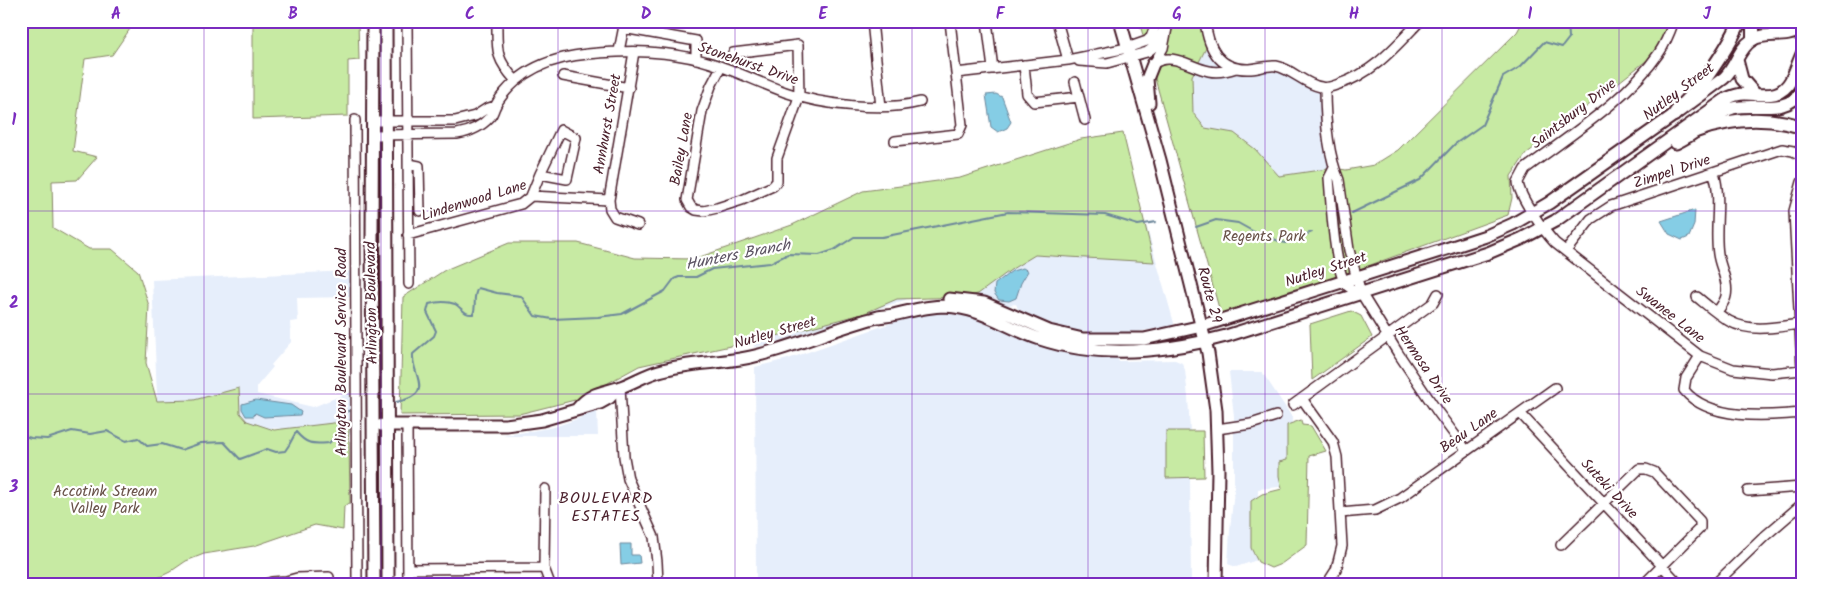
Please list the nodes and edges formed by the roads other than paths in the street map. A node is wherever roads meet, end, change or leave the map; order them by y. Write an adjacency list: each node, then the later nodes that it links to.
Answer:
1 (374, 21): 51 (main road, Arlington Boulevard)
2 (386, 21): 48 (main road, Arlington Boulevard)
3 (407, 21): 49 (street)
4 (497, 21): 35 (street)
5 (872, 21): 45 (street)
6 (950, 21): 33 (street)
7 (987, 21): 32 (street)
8 (1057, 21): 26 (street)
9 (1120, 21): 22 (main road, Route 29)
10 (1157, 21): 22 (street)
11 (1205, 21): 31 (street)
12 (1420, 21): 38 (street)
13 (1674, 21): 69 (street, Saintsbury Drive)
14 (1740, 21): 46 (highway)
15 (1754, 21): 19 (highway)
16 (1167, 22): 22 (street); 28 (street)
17 (624, 25): 20 (street); 25 (street)
18 (1802, 30): 19 (main road)
19 (1753, 39): 27 (main road, Nutley Street)
20 (619, 51): 21 (street, Stonehurst Drive); 35 (street, Stonehurst Drive)
21 (634, 52): 25 (street, Stonehurst Drive); 37 (street, Annhurst Street)
22 (1129, 52): 26 (street); 57 (main road, Route 29)
23 (733, 53): 41 (street)
24 (1802, 54): 40 (main road, Nutley Street)
25 (696, 60): 30 (street, Stonehurst Drive)
26 (1068, 60): 29 (street)
27 (1738, 60): 40 (main road, Nutley Street); 46 (main road, Nutley Street)
28 (1153, 64): 31 (street); 57 (main road)
29 (1024, 65): 32 (street); 42 (street)
30 (721, 66): 41 (street, Stonehurst Drive); 41 (street, Bailey Lane)
31 (1237, 68): 38 (street)
32 (993, 69): 33 (street)
33 (956, 74): 58 (street)
34 (563, 76): 37 (street)
35 (516, 81): 44 (street, Stonehurst Drive)
36 (1075, 82): 42 (street)
37 (629, 88): 67 (street, Annhurst Street)
38 (1326, 88): 61 (street, Hermosa Drive)
39 (1802, 91): 53 (main road, Nutley Street)
40 (1756, 95): 64 (main road, Nutley Street)
41 (798, 96): 45 (street, Stonehurst Drive)
42 (1079, 97): 50 (street)
43 (920, 102): 45 (street, Stonehurst Drive)
44 (495, 106): 49 (street, Stonehurst Drive); 54 (street, Stonehurst Drive)
45 (881, 107)
46 (1674, 115): 69 (main road, Nutley Street)
47 (355, 120): 95 (street, Arlington Boulevard Service Road)
48 (386, 120): 49 (street, Stonehurst Drive); 51 (street, Stonehurst Drive); 56 (main road, Arlington Boulevard)
49 (408, 120): 54 (street)
50 (1085, 120)
51 (373, 121): 55 (main road, Arlington Boulevard)
52 (1802, 127): 53 (highway)
53 (1696, 132): 64 (main road, Nutley Street)
54 (409, 134): 56 (street, Stonehurst Drive); 60 (street)
55 (373, 135): 56 (street, Stonehurst Drive); 96 (main road, Arlington Boulevard)
56 (387, 135): 97 (main road, Arlington Boulevard)
57 (1152, 135): 83 (main road, Route 29)
58 (895, 141)
59 (1802, 156): 62 (street, Zimpel Drive)
60 (409, 164): 68 (street); 72 (street)
61 (1334, 168): 74 (street, Hermosa Drive); 75 (street, Hermosa Drive)
62 (1714, 173): 73 (street, Zimpel Drive); 80 (street)
63 (540, 174): 63 (street); 66 (street)
64 (1612, 181): 71 (main road, Nutley Street)
65 (1802, 182): 82 (street)
66 (531, 196): 67 (street, Lindenwood Lane); 72 (street, Lindenwood Lane)
67 (609, 200): 70 (street)
68 (420, 211)
69 (1533, 213): 71 (street, Saintsbury Drive); 74 (main road, Nutley Street)
70 (638, 225)
71 (1543, 228): 73 (street, Swanee Lane); 77 (main road, Nutley Street)
72 (408, 234): 76 (street)
73 (1566, 251): 86 (street, Swanee Lane)
74 (1356, 276): 75 (main road, Nutley Street); 77 (street, Hermosa Drive)
75 (1343, 281): 77 (street, Hermosa Drive); 83 (main road, Nutley Street)
76 (409, 284)
77 (1361, 293): 84 (street, Hermosa Drive); 85 (main road, Nutley Street)
78 (1438, 294): 84 (street)
79 (1697, 298): 80 (street)
80 (1716, 312): 82 (street)
81 (878, 317): 83 (main road, Nutley Street); 85 (main road, Nutley Street); 88 (main road, Nutley Street)
82 (1799, 324): 87 (street)
83 (1202, 326): 85 (main road, Route 29)
84 (1387, 337): 90 (street); 100 (street, Hermosa Drive)
85 (1206, 341): 99 (main road, Route 29)
86 (1700, 356): 87 (street, Swanee Lane); 93 (street)
87 (1802, 370)
88 (620, 387): 98 (main road, Nutley Street); 118 (street)
89 (1555, 388): 92 (street, Beau Lane)
90 (1303, 400): 91 (street); 106 (street)
91 (1294, 405)
92 (1520, 413): 100 (street, Beau Lane); 104 (street, Suteki Drive)
93 (1802, 413)
94 (1276, 416): 99 (street)
95 (356, 425): 96 (street, Nutley Street); 113 (street, Arlington Boulevard Service Road)
96 (373, 425): 97 (main road, Nutley Street); 114 (main road, Arlington Boulevard)
97 (388, 425): 98 (main road, Nutley Street); 115 (main road, Arlington Boulevard)
98 (407, 425): 110 (street)
99 (1217, 429): 119 (main road, Route 29)
100 (1466, 450): 106 (street, Beau Lane)
101 (1802, 486): 103 (street)
102 (544, 489): 109 (street)
103 (1748, 492)
104 (1603, 504): 107 (street); 108 (street, Suteki Drive); 108 (street)
105 (1802, 504): 123 (street)
106 (1340, 513): 120 (street)
107 (1561, 545)
108 (1663, 566): 121 (street); 122 (street, Suteki Drive)
109 (544, 568): 110 (street); 117 (street)
110 (408, 569): 116 (street)
111 (330, 577): 112 (street)
112 (266, 584)
113 (357, 584)
114 (374, 584)
115 (388, 584)
116 (408, 584)
117 (550, 584)
118 (658, 584)
119 (1216, 584)
120 (1327, 584)
121 (1644, 584)
122 (1679, 584)
123 (1715, 584)

